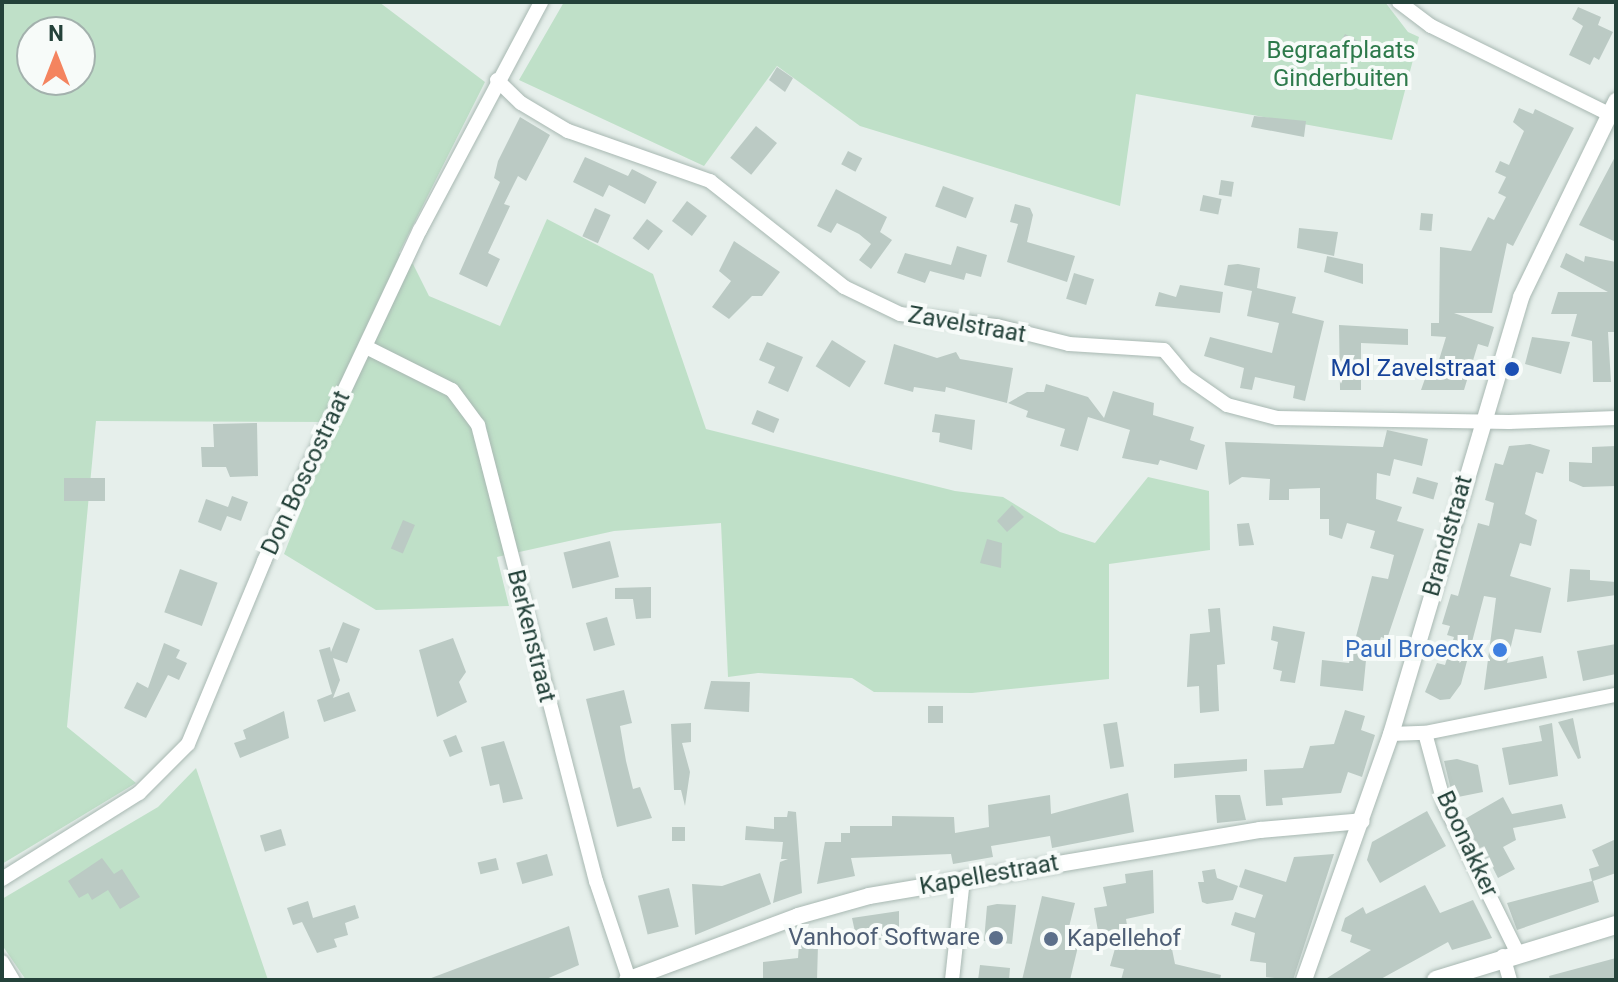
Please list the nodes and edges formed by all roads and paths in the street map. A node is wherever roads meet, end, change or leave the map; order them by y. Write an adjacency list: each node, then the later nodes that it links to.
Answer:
1 (541, 2): 3 (street, Don Boscostraat)
2 (1399, 2): 4 (street)
3 (497, 80): 5 (street, Don Boscostraat); 7 (street, Zavelstraat)
4 (1613, 107): 7 (street, Brandstraat)
5 (366, 347): 12 (street, Don Boscostraat); 18 (street, Berkenstraat)
6 (1616, 418): 7 (street, Zavelstraat)
7 (1482, 421): 10 (street, Brandstraat)
8 (1615, 699): 9 (street)
9 (1425, 733): 10 (street); 15 (street, Boonakker)
10 (1391, 734): 11 (street, Brandstraat)
11 (1362, 821): 13 (street, Kapellestraat); 20 (street, Brandstraat)
12 (2, 879)
13 (963, 879): 18 (street, Kapellestraat); 19 (street)
14 (1616, 925): 15 (main road)
15 (1510, 954): 21 (main road); 22 (street, Boonakker)
16 (2, 962): 17 (street)
17 (13, 980)
18 (628, 980)
19 (952, 980)
20 (1304, 980)
21 (1436, 980)
22 (1510, 980)

